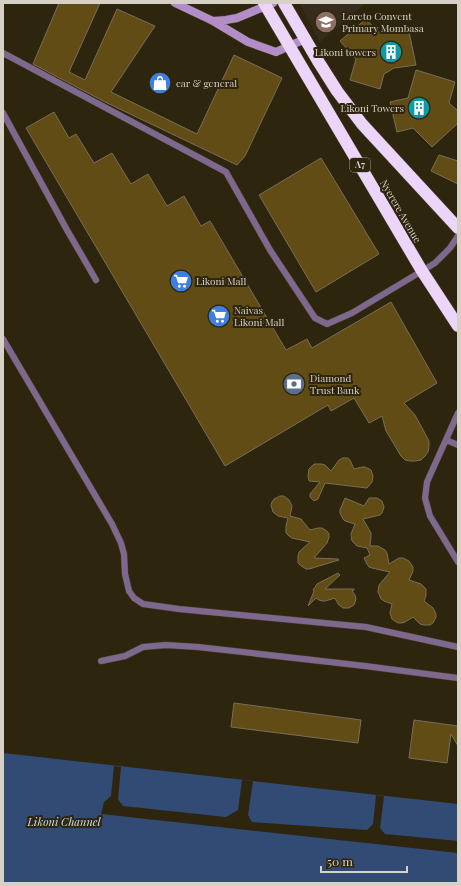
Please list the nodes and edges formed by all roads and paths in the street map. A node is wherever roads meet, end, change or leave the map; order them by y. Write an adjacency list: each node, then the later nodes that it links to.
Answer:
1 (175, 3): 4 (main road)
2 (284, 3): 5 (highway)
3 (268, 4): 4 (main road); 6 (highway, Nyerere Avenue / A7)
4 (213, 21): 6 (main road)
5 (305, 39): 6 (main road); 9 (highway)
6 (290, 46): 11 (highway, Nyerere Avenue / A7)
7 (3, 53): 11 (lane)
8 (3, 113): 12 (lane)
9 (458, 228)
10 (458, 236): 11 (lane)
11 (422, 271): 13 (highway, Nyerere Avenue / A7)
12 (96, 280)
13 (458, 326)
14 (3, 339): 19 (lane)
15 (458, 413): 16 (lane)
16 (446, 440): 17 (lane); 18 (lane)
17 (458, 445)
18 (458, 562)
19 (458, 647)
20 (101, 661): 21 (lane)
21 (458, 678)

